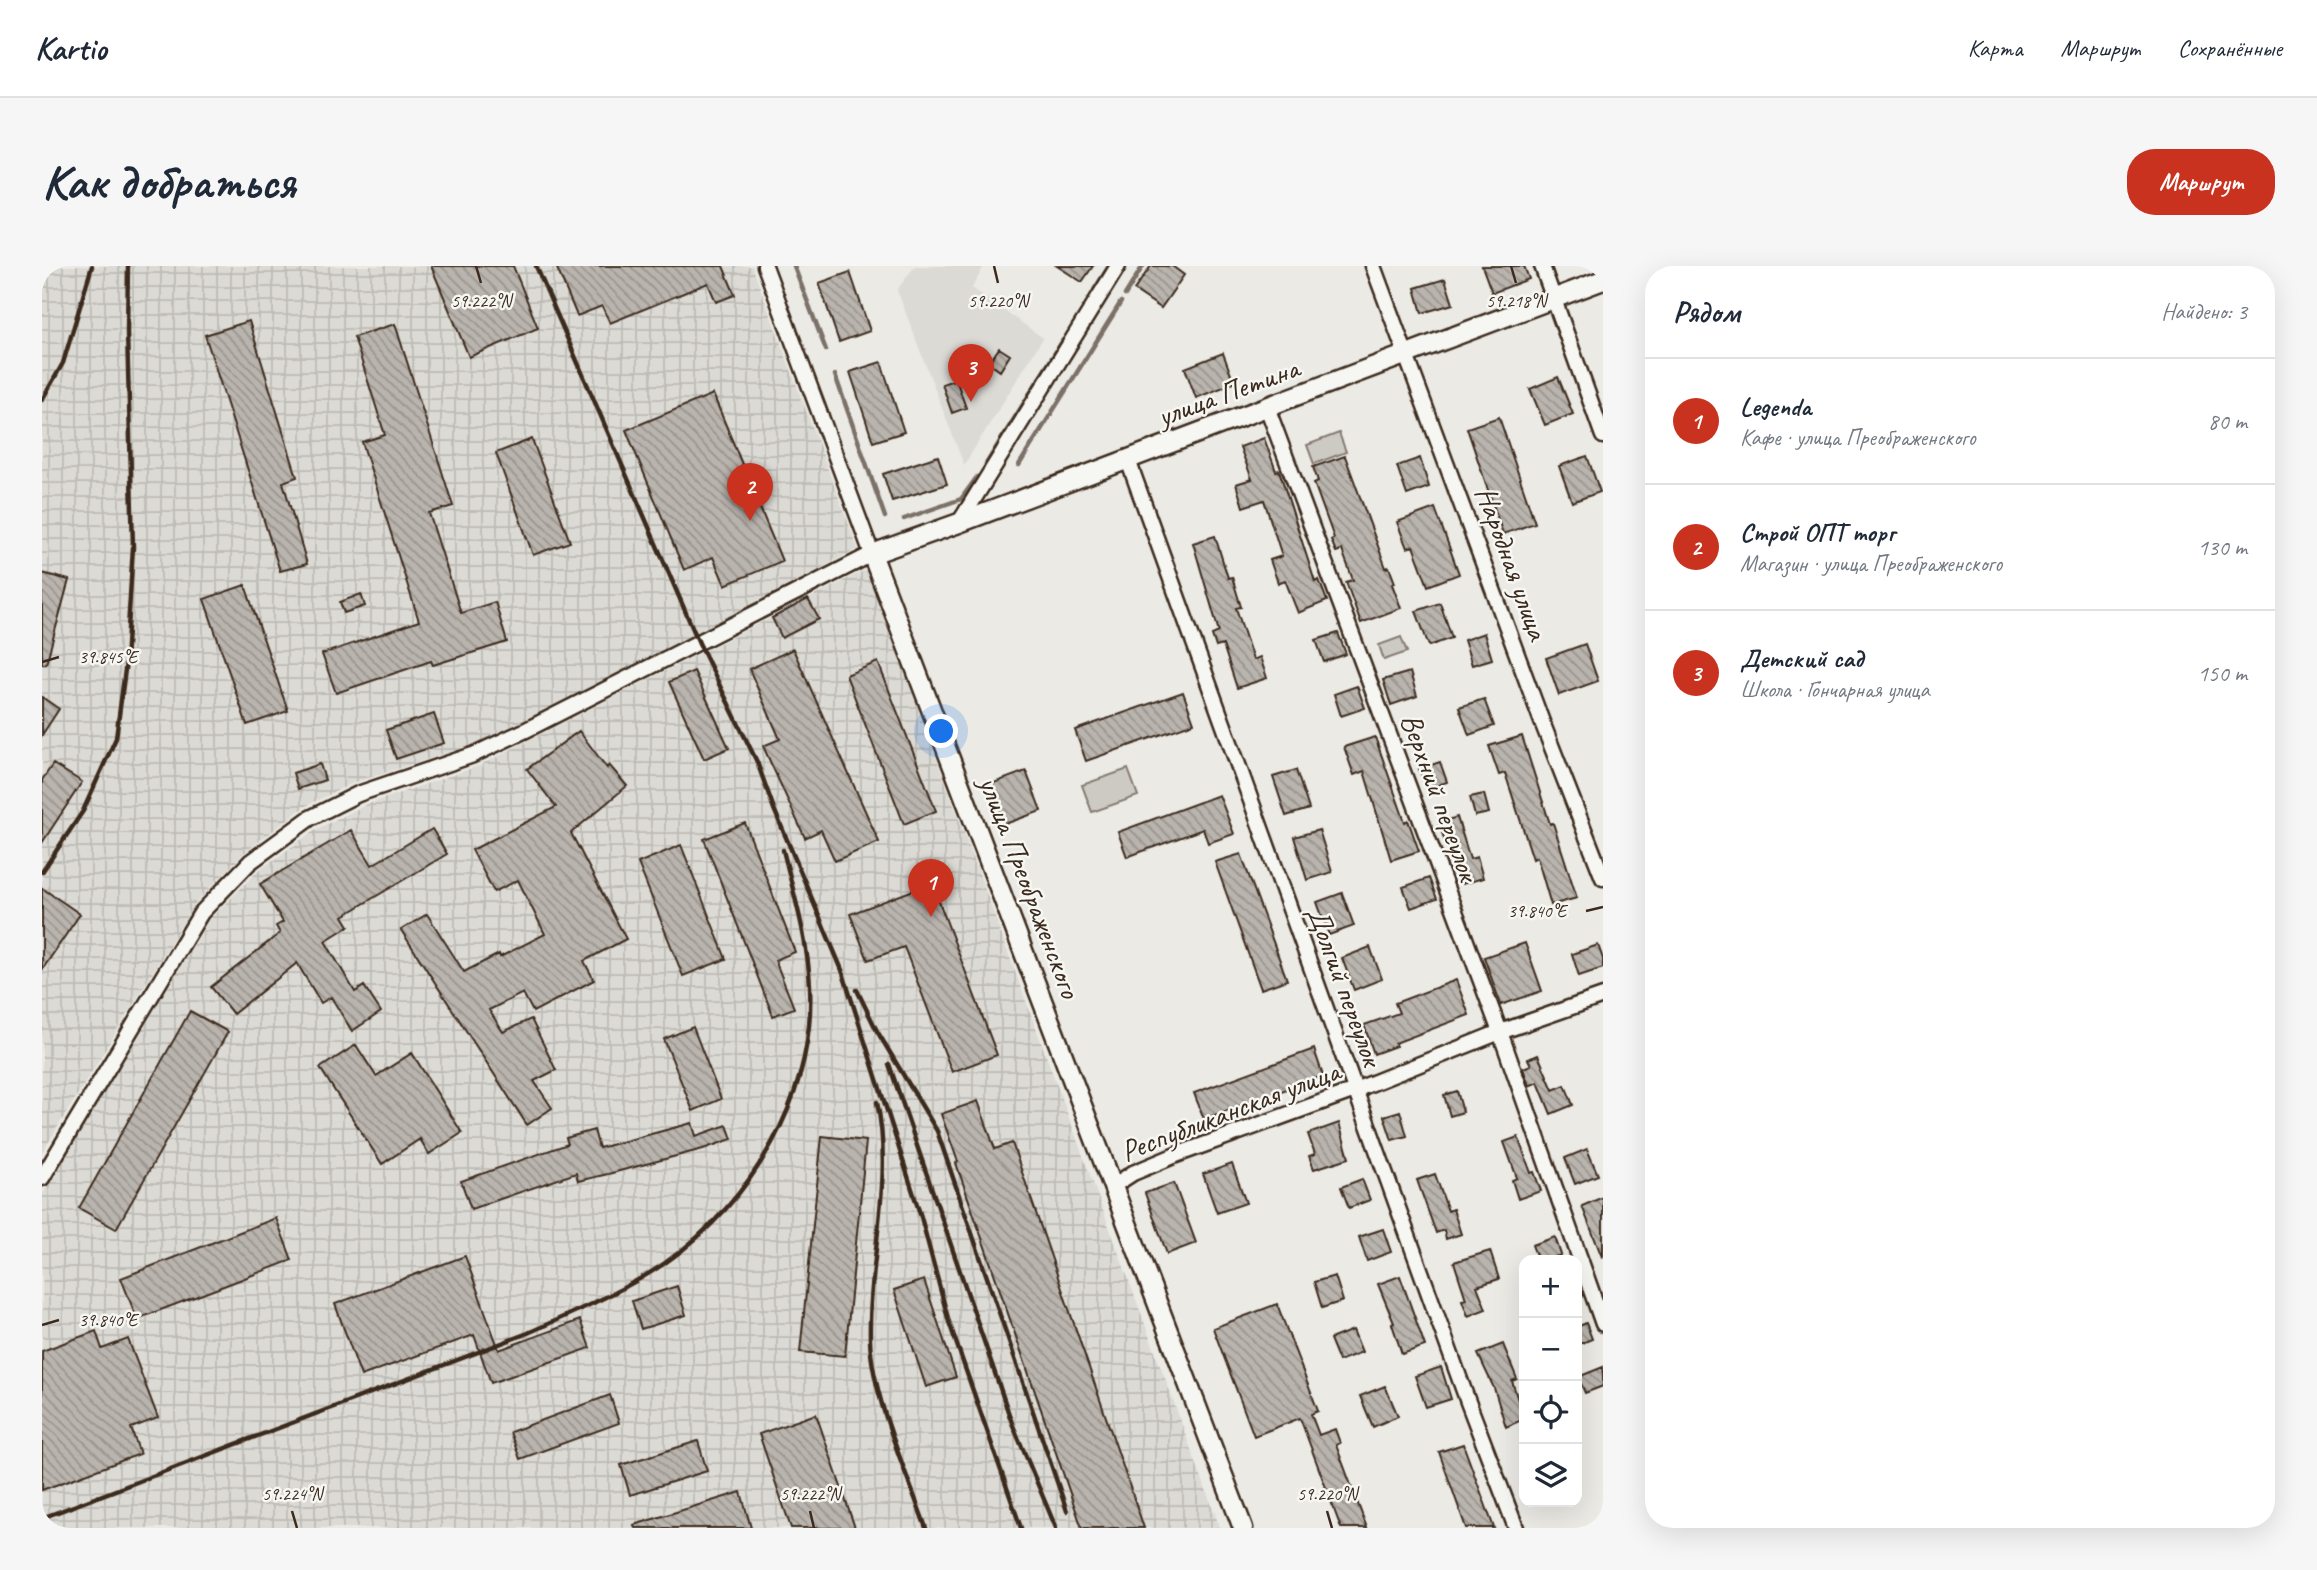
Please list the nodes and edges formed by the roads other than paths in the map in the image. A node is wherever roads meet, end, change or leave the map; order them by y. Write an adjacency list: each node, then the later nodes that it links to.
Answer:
1 (765, 266): 12 (street, улица Преображенского)
2 (1118, 266): 11 (street)
3 (1373, 266): 7 (street, Народная улица)
4 (1542, 266): 6 (street)
5 (1603, 280): 6 (street, улица Петина)
6 (1553, 300): 7 (street, улица Петина); 9 (street)
7 (1406, 355): 8 (street, улица Петина); 13 (street, Народная улица)
8 (1267, 407): 10 (street, улица Петина); 15 (street, Верхний переулок)
9 (1603, 436)
10 (1128, 460): 11 (street, улица Петина); 16 (street, Долгий переулок)
11 (959, 523): 12 (street, улица Петина)
12 (872, 554): 17 (street); 18 (street, улица Преображенского)
13 (1603, 878)
14 (1603, 996): 15 (street, Республиканская улица)
15 (1500, 1032): 16 (street, Республиканская улица); 19 (street, Верхний переулок)
16 (1355, 1090): 18 (street, Республиканская улица); 21 (street, Долгий переулок)
17 (42, 1178)
18 (1113, 1186): 20 (street, улица Преображенского)
19 (1603, 1324)
20 (1243, 1528)
21 (1516, 1528)

